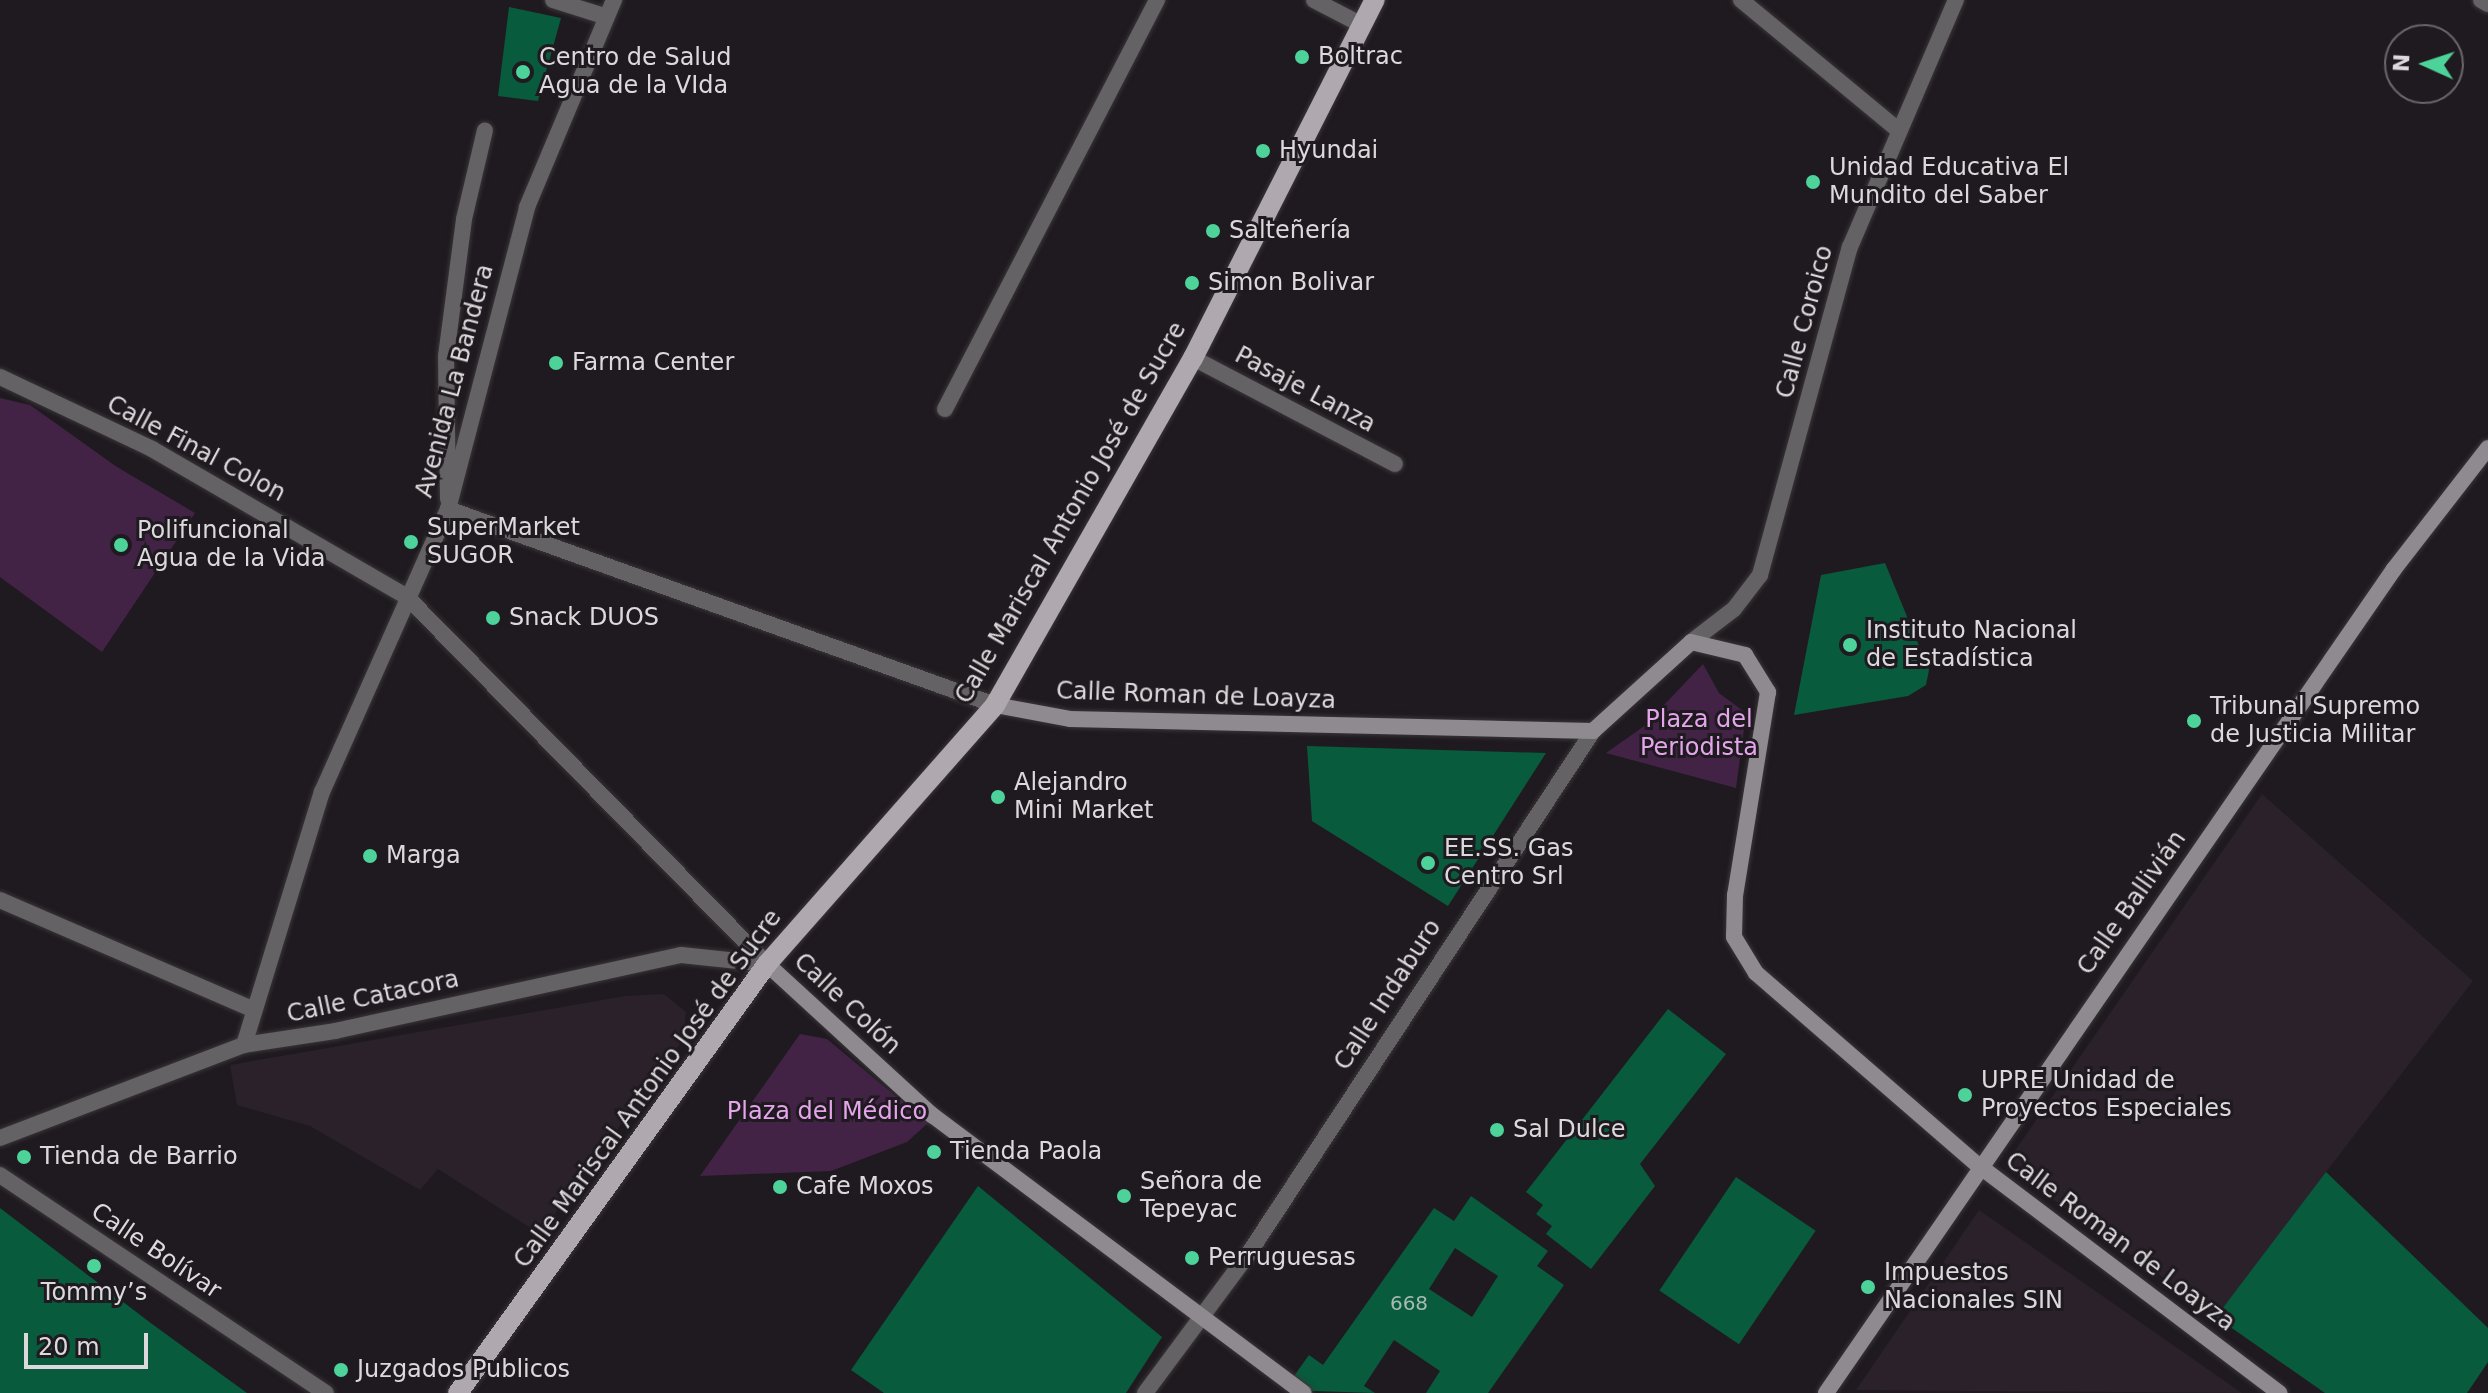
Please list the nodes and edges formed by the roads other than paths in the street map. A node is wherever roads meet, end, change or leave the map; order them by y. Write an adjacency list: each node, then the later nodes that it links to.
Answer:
1 (553, 0): 10 (street)
2 (614, 0): 10 (street, Avenida La Bandera)
3 (1157, 0): 16 (street)
4 (1314, 0): 11 (street)
5 (1375, 0): 11 (main road, Calle Mariscal Antonio José de Sucre)
6 (1741, 0): 12 (street)
7 (1956, 0): 12 (street, Calle Coroico)
8 (2481, 0): 9 (street)
9 (2488, 4)
10 (604, 16): 19 (street, Avenida La Bandera)
11 (1362, 25): 14 (main road, Calle Mariscal Antonio José de Sucre)
12 (1897, 129): 21 (street, Calle Coroico)
13 (485, 130): 19 (street)
14 (1193, 358): 18 (street, Pasaje Lanza); 22 (main road, Calle Mariscal Antonio José de Sucre)
15 (0, 377): 20 (street, Calle Final Colon)
16 (945, 409)
17 (2488, 448): 29 (main road, Calle Ballivián)
18 (1395, 464)
19 (448, 509): 20 (street, Avenida La Bandera); 22 (street, Calle Roman de Loayza)
20 (406, 596): 25 (street, Calle Colón); 26 (street, Avenida La Bandera)
21 (1691, 642): 23 (main road, Calle Indaburo); 29 (main road, Calle Roman de Loayza)
22 (995, 705): 23 (main road, Calle Roman de Loayza); 25 (main road, Calle Mariscal Antonio José de Sucre)
23 (1593, 731): 31 (street, Calle Indaburo)
24 (0, 900): 26 (street)
25 (767, 964): 27 (street, Calle Catacora); 31 (main road, Calle Colón); 33 (main road, Calle Mariscal Antonio José de Sucre)
26 (254, 1010): 27 (street, Avenida La Bandera)
27 (244, 1045): 28 (street, Calle Catacora)
28 (0, 1138)
29 (1978, 1165): 36 (main road, Calle Ballivián); 37 (main road, Calle Roman de Loayza)
30 (0, 1175): 32 (street, Calle Bolívar)
31 (1199, 1317): 34 (street, Calle Indaburo); 35 (main road, Calle Colón)
32 (326, 1393)
33 (458, 1393)
34 (1145, 1393)
35 (1303, 1393)
36 (1826, 1393)
37 (2280, 1393)

